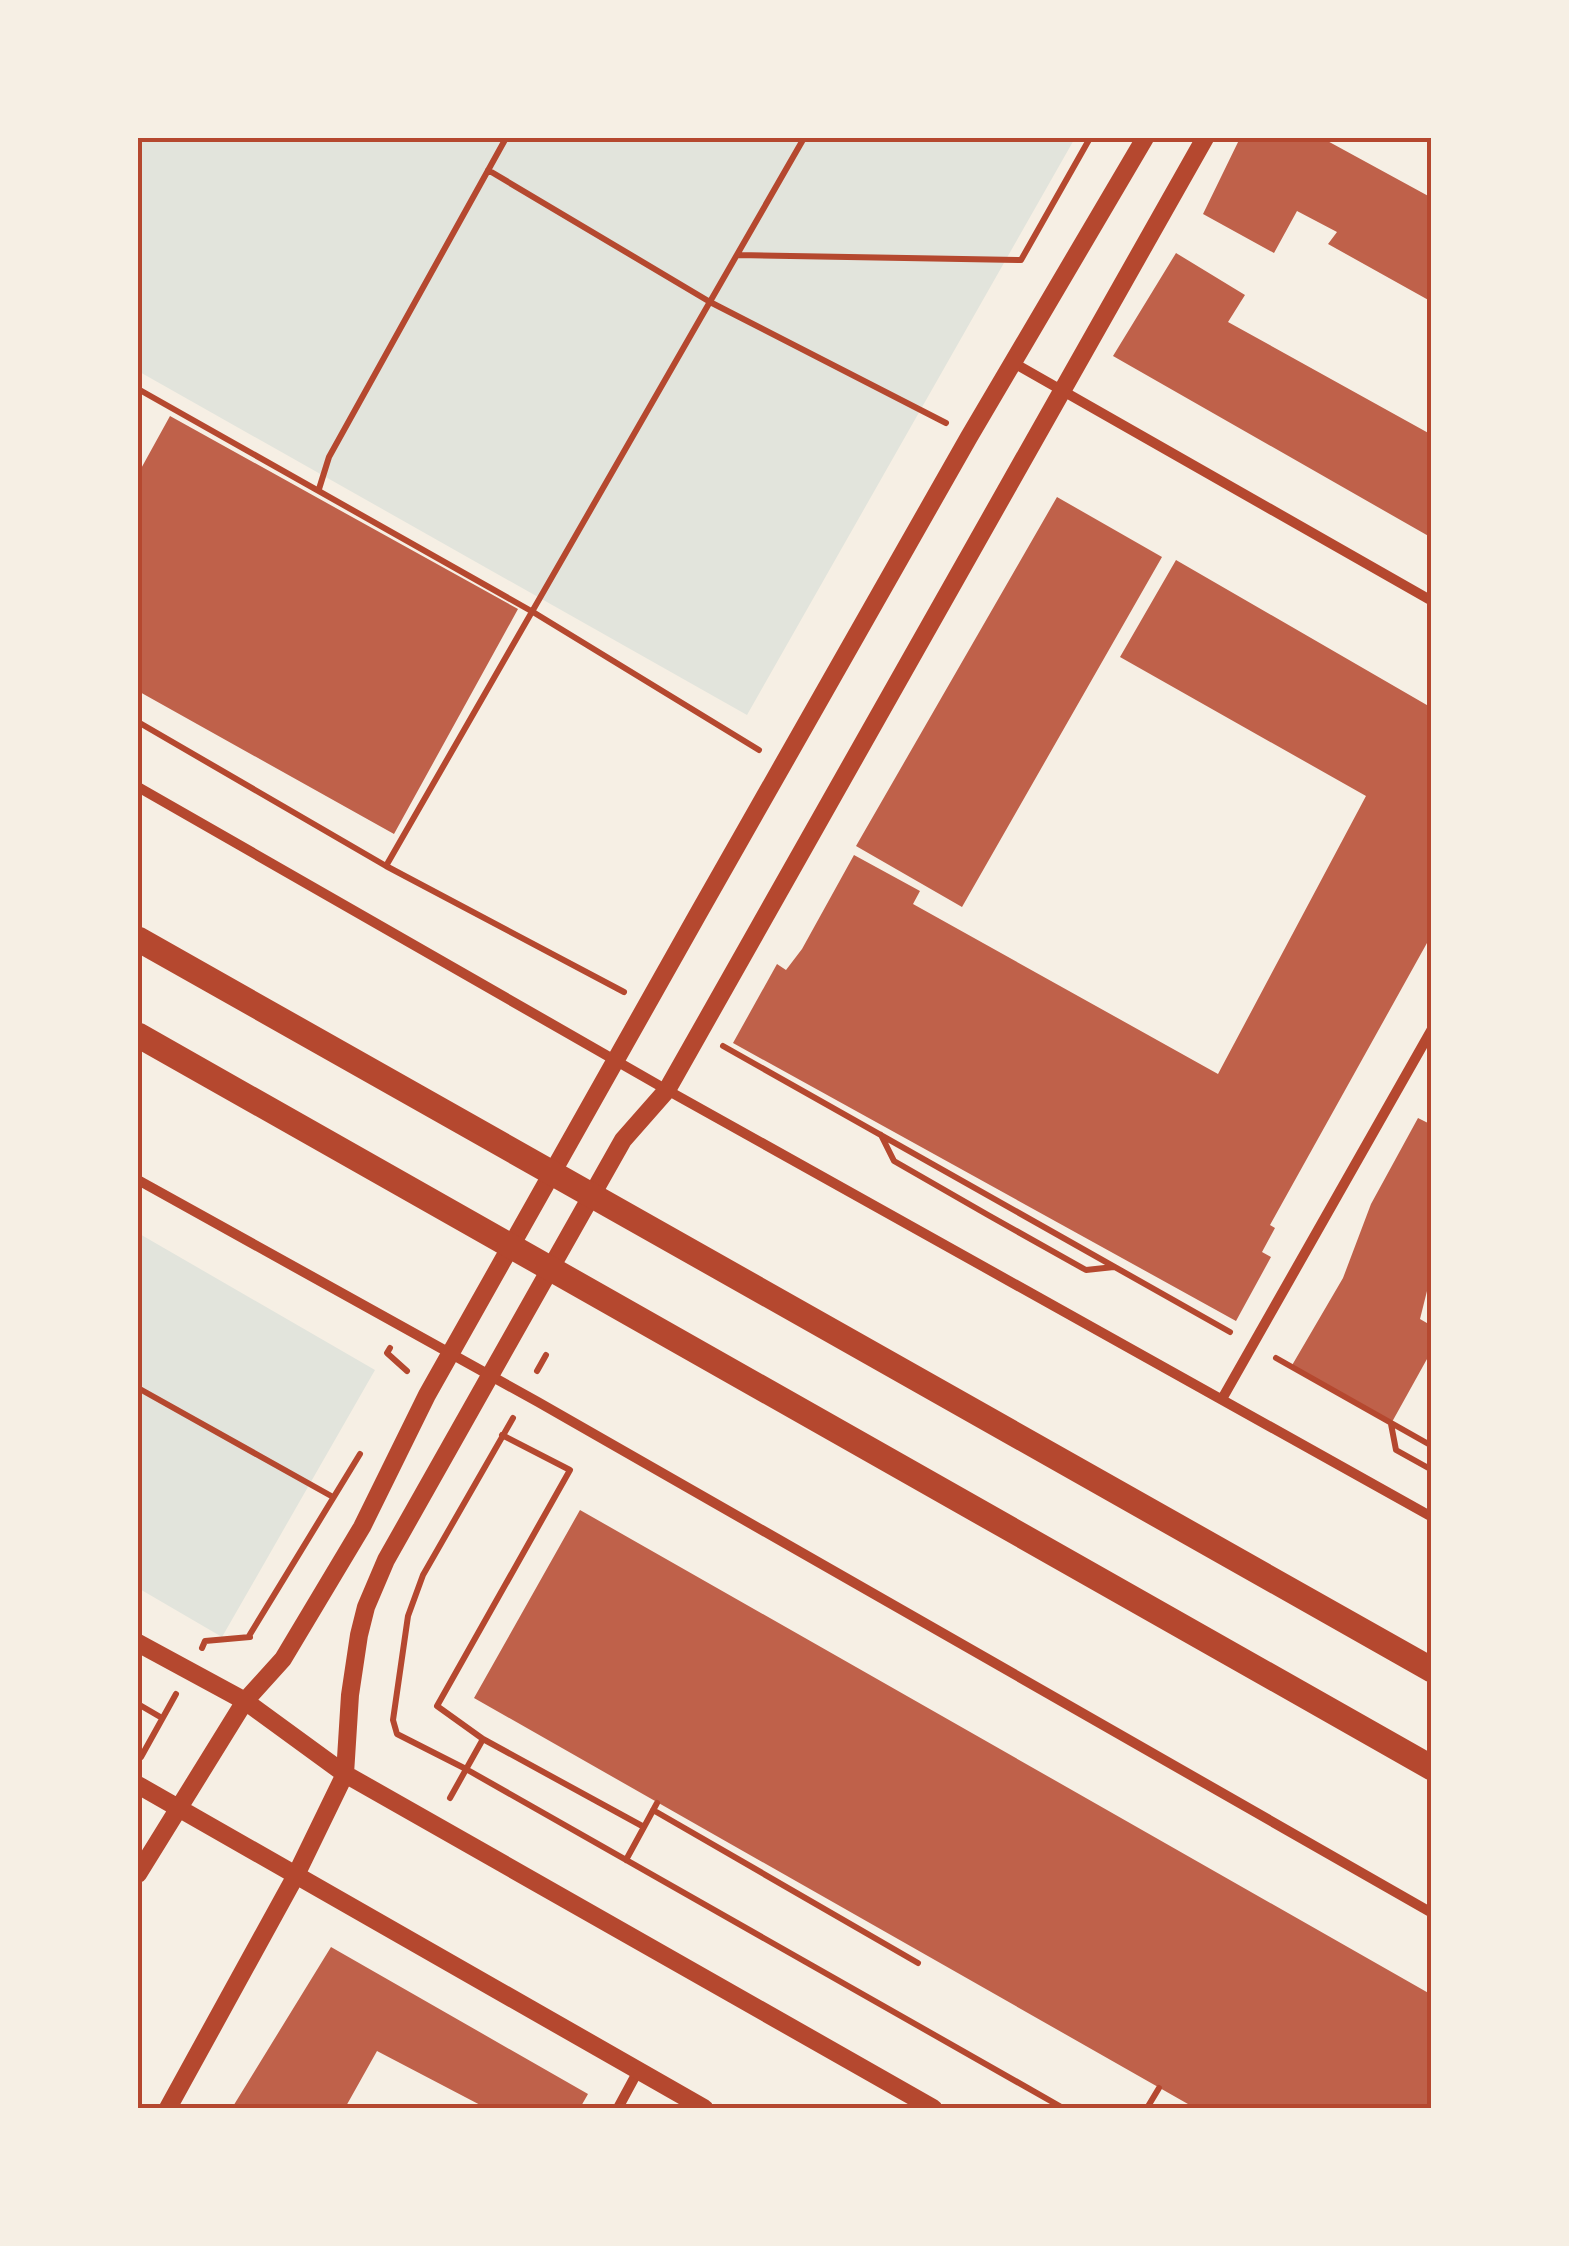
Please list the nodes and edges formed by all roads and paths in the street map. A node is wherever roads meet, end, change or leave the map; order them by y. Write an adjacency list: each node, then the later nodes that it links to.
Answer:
1 (506, 138): 6 (path)
2 (804, 138): 7 (path)
3 (1090, 138): 7 (path)
4 (1144, 138): 9 (street)
5 (1206, 138): 11 (street)
6 (488, 170): 8 (path); 13 (path)
7 (737, 256): 8 (path)
8 (710, 302): 12 (path); 15 (path)
9 (1012, 362): 11 (street); 12 (street)
10 (138, 389): 13 (path)
11 (1063, 390): 14 (street); 23 (street)
12 (969, 437): 17 (street)
13 (318, 489): 15 (path)
14 (1432, 601)
15 (533, 612): 17 (path); 19 (path)
16 (138, 722): 19 (path)
17 (783, 764): 21 (street)
18 (138, 787): 25 (street)
19 (386, 866): 21 (path)
20 (138, 939): 28 (main road)
21 (648, 1004): 25 (street)
22 (1432, 1029): 37 (street)
23 (699, 1030): 26 (street); 27 (path)
24 (138, 1035): 33 (main road)
25 (616, 1060): 26 (street); 28 (street)
26 (668, 1090): 30 (street); 44 (street)
27 (880, 1134): 31 (path); 32 (path)
28 (552, 1173): 30 (main road); 33 (street)
29 (138, 1180): 36 (street)
30 (592, 1194): 35 (street); 54 (main road)
31 (998, 1200): 32 (path); 34 (path)
32 (988, 1214): 34 (path)
33 (512, 1246): 35 (main road); 38 (street)
34 (1115, 1267): 37 (path)
35 (550, 1268): 40 (street); 62 (main road)
36 (402, 1327): 38 (street); 41 (path)
37 (1252, 1345): 44 (street); 45 (path)
38 (450, 1355): 40 (street); 52 (street)
39 (546, 1355): 43 (path)
40 (490, 1376): 43 (street); 63 (street)
41 (404, 1383)
42 (138, 1388): 50 (path)
43 (524, 1395): 61 (path); 71 (street)
44 (1222, 1399): 51 (street)
45 (1390, 1423): 46 (path); 49 (path)
46 (1432, 1446)
47 (364, 1448): 50 (path)
48 (570, 1470): 59 (path)
49 (1432, 1470)
50 (334, 1497): 52 (path); 55 (path)
51 (1432, 1516)
52 (362, 1528): 56 (street)
53 (138, 1643): 55 (street)
54 (1432, 1670)
55 (189, 1671): 56 (street); 58 (path)
56 (245, 1701): 63 (street); 65 (street)
57 (138, 1704): 58 (path)
58 (162, 1718): 60 (path)
59 (483, 1739): 61 (path); 67 (path)
60 (138, 1762)
61 (466, 1768): 66 (path); 68 (path)
62 (1432, 1768)
63 (346, 1774): 66 (street); 70 (street)
64 (138, 1785): 65 (street)
65 (177, 1808): 69 (street); 70 (street)
66 (436, 1824): 78 (street)
67 (644, 1827): 68 (path); 72 (path)
68 (626, 1860): 79 (path)
69 (138, 1874)
70 (295, 1877): 73 (street); 75 (street)
71 (1432, 1913)
72 (918, 1962)
73 (638, 2071): 76 (street); 77 (street)
74 (1159, 2088): 80 (path)
75 (168, 2108)
76 (618, 2108)
77 (704, 2108)
78 (932, 2108)
79 (1063, 2108)
80 (1147, 2108)

